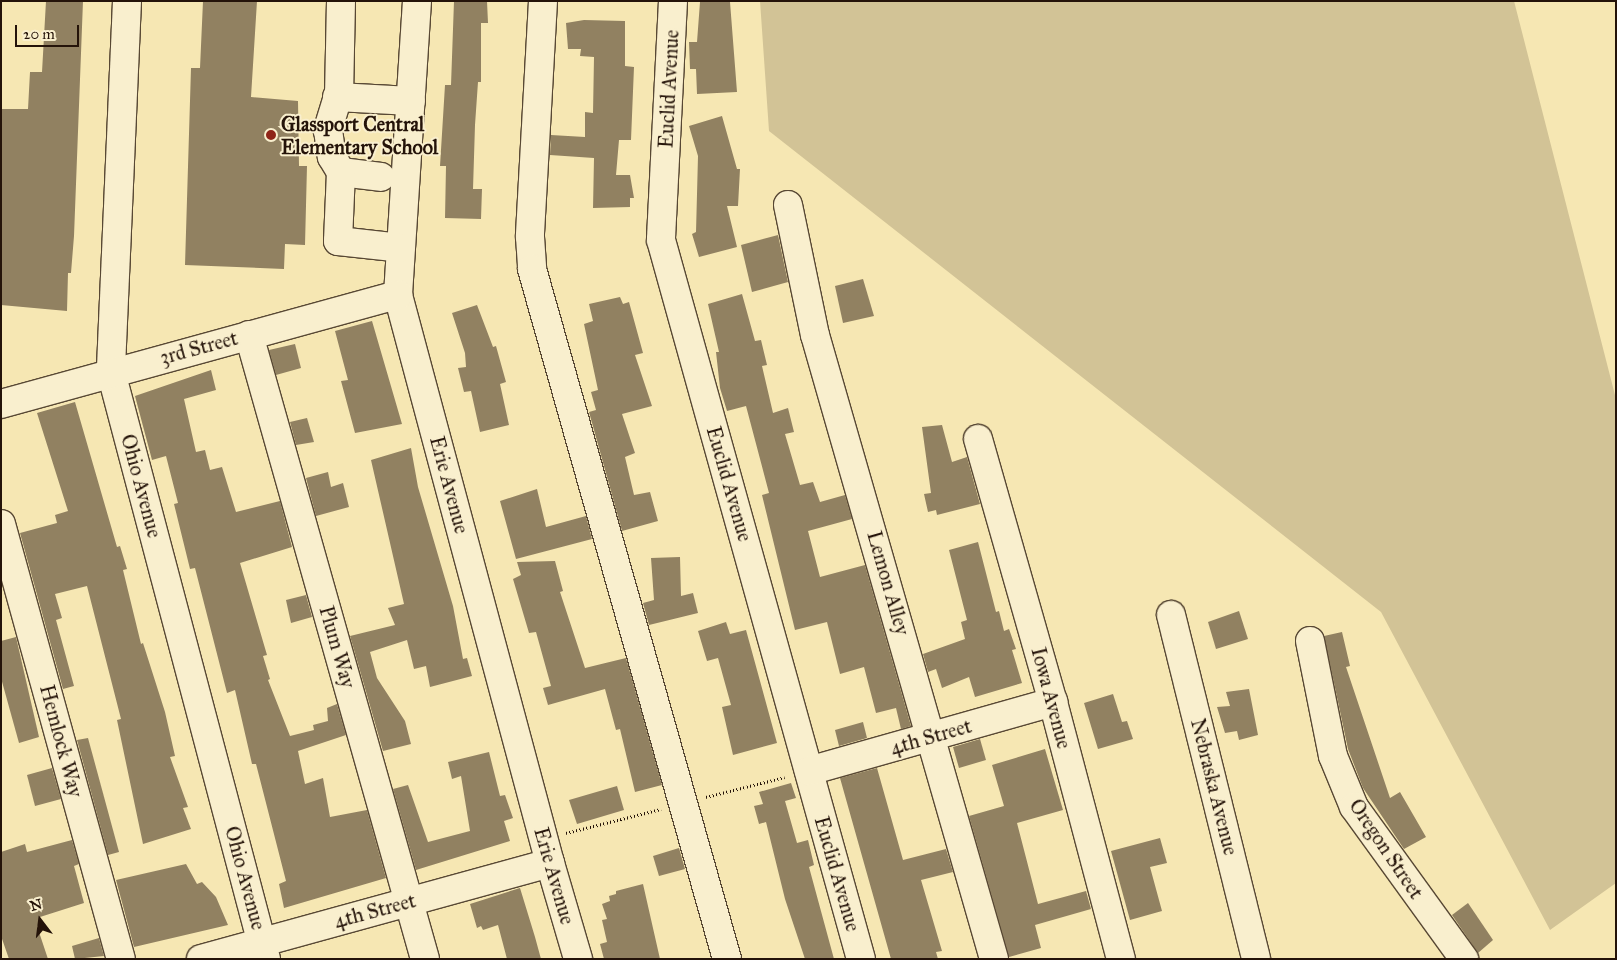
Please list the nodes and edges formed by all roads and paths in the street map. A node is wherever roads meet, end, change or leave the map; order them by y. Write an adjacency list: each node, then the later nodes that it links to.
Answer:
1 (127, 1): 14 (street, Ohio Avenue)
2 (341, 1): 6 (street)
3 (417, 1): 7 (street, Erie Avenue)
4 (543, 1): 30 (street)
5 (673, 1): 22 (street, Euclid Avenue)
6 (338, 97): 7 (street); 8 (street)
7 (411, 101): 11 (street, Erie Avenue)
8 (341, 172): 9 (street); 11 (street)
9 (382, 177)
10 (788, 205): 21 (street, Lemon Alley)
11 (401, 248): 12 (street, Erie Avenue)
12 (398, 295): 13 (street, 3rd Street); 23 (street, Erie Avenue)
13 (249, 335): 14 (street, 3rd Street); 24 (street, Plum Way)
14 (111, 372): 15 (street, 3rd Street); 25 (street, Ohio Avenue)
15 (1, 404)
16 (978, 439): 20 (street, Iowa Avenue)
17 (1, 524): 26 (street, Hemlock Way)
18 (1171, 615): 34 (street, Nebraska Avenue)
19 (1310, 641): 35 (street, Oregon Street)
20 (1053, 702): 21 (street, 4th Street); 33 (street, Iowa Avenue)
21 (932, 736): 22 (street, 4th Street); 32 (street, Lemon Alley)
22 (809, 771): 31 (street, Euclid Avenue)
23 (550, 863): 24 (street, 4th Street); 29 (street, Erie Avenue)
24 (409, 902): 25 (street, 4th Street); 28 (street, Plum Way)
25 (264, 950): 27 (street, 4th Street)
26 (121, 959)
27 (201, 959)
28 (425, 959)
29 (578, 959)
30 (727, 959)
31 (861, 959)
32 (994, 959)
33 (1121, 959)
34 (1256, 959)
35 (1464, 959)

